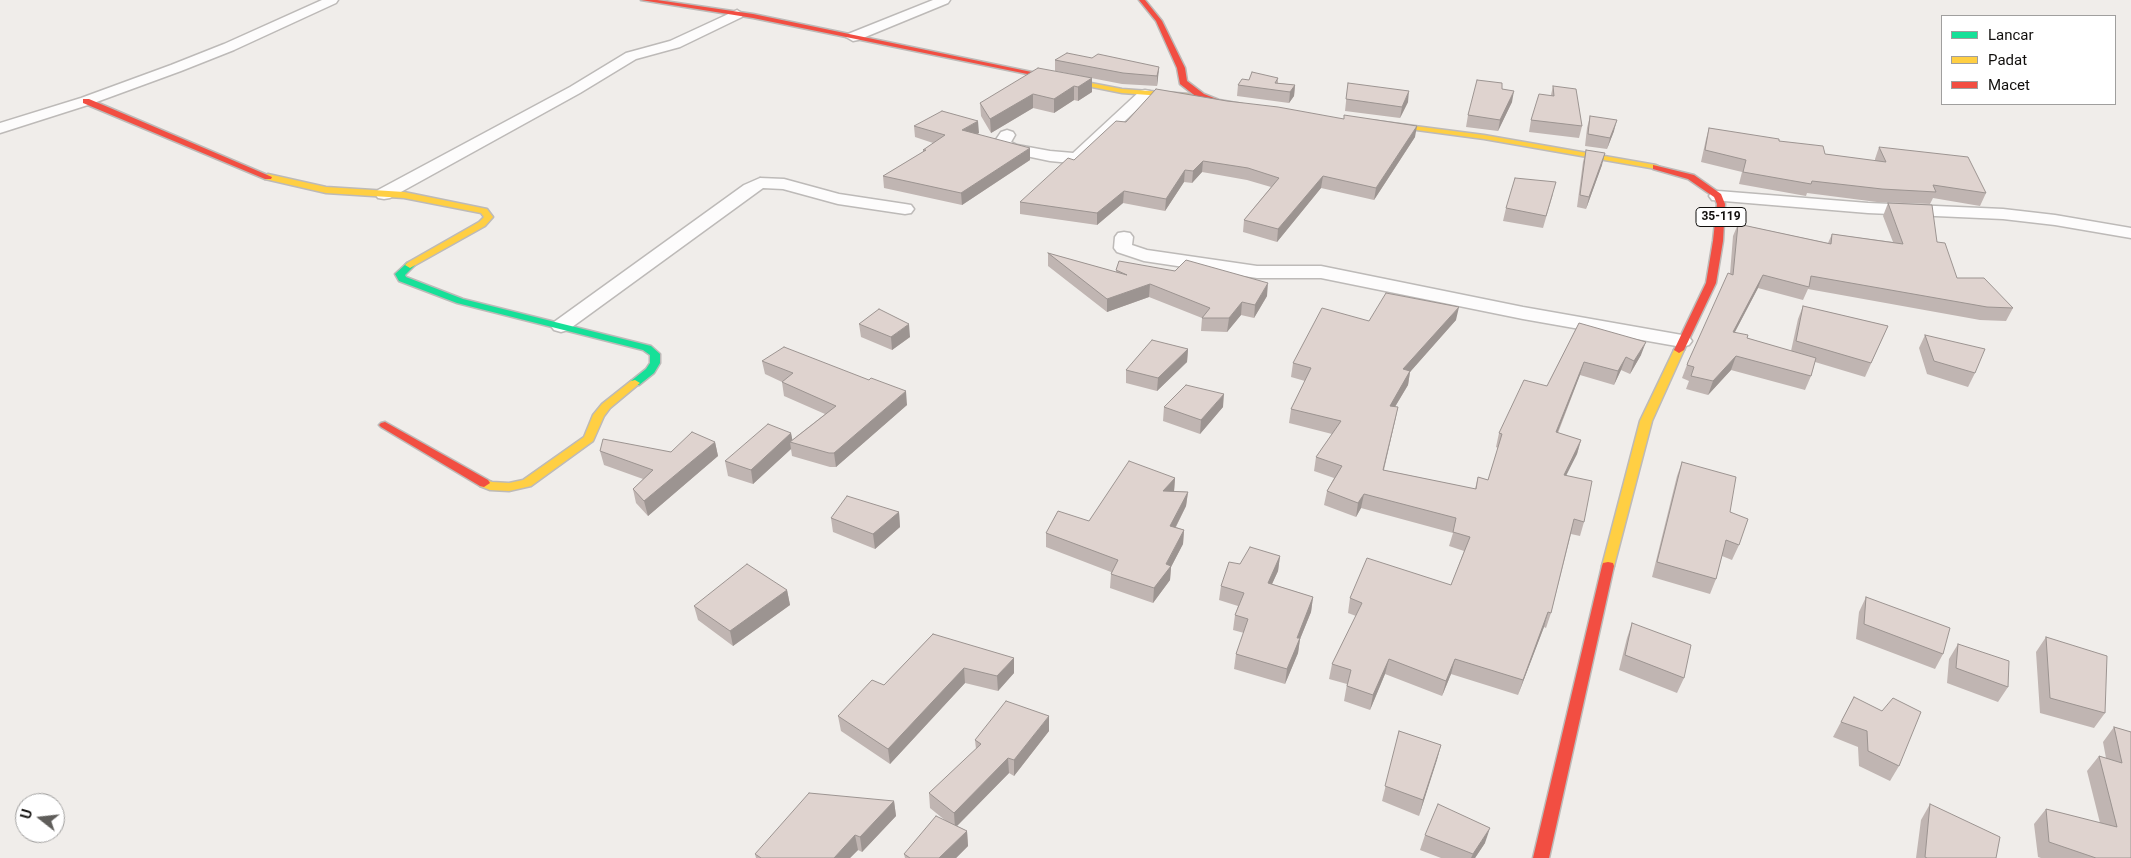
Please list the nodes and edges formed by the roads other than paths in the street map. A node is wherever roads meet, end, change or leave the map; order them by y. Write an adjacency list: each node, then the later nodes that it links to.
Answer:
1 (332, 0): 10 (street)
2 (644, 0): 5 (street)
3 (944, 0): 7 (street)
4 (1142, 0): 9 (street)
5 (672, 2): 6 (street)
6 (737, 14): 7 (street); 15 (street)
7 (853, 37): 8 (street)
8 (1145, 94): 9 (street); 14 (street)
9 (1201, 96): 11 (street)
10 (86, 102): 13 (street); 15 (street)
11 (1250, 107)
12 (1367, 122): 16 (street, 35-119)
13 (0, 128)
14 (1006, 135)
15 (384, 194): 20 (street)
16 (1718, 196): 18 (street); 21 (street, 35-119)
17 (905, 209): 20 (street)
18 (2131, 233)
19 (1124, 237): 21 (street)
20 (561, 326): 22 (street)
21 (1682, 341): 23 (street, 35-119)
22 (385, 424)
23 (1541, 858)

